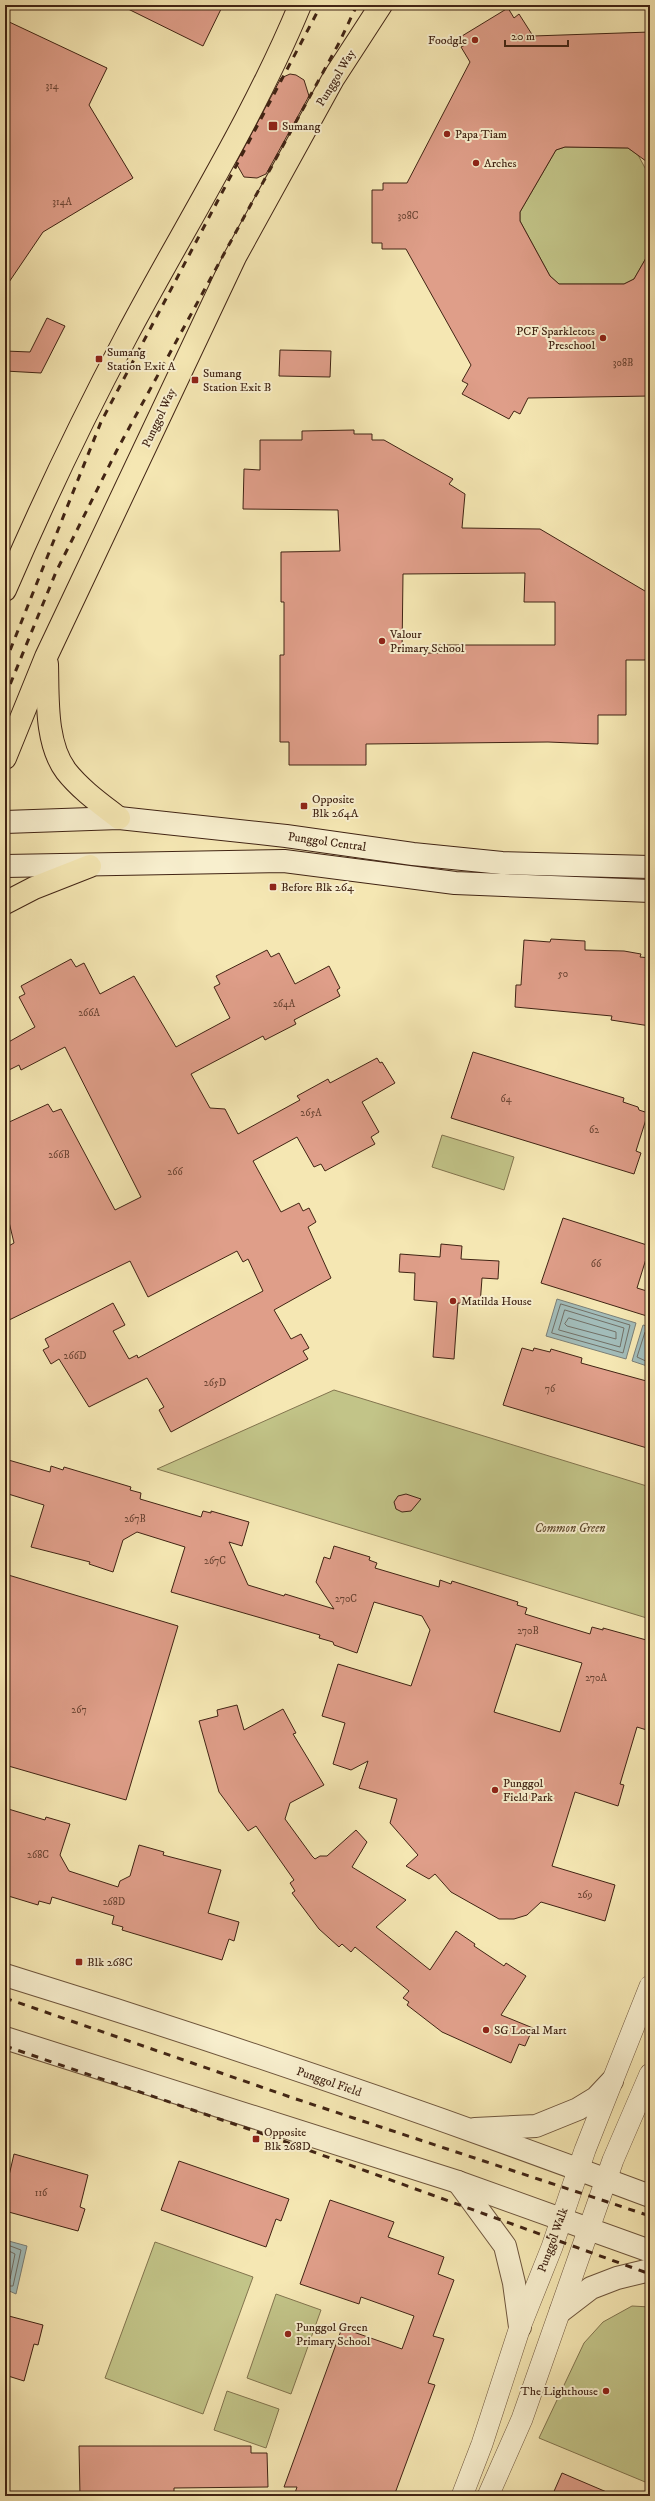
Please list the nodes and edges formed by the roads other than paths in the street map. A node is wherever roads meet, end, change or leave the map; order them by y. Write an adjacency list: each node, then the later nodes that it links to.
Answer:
1 (300, 5): 3 (main road)
2 (381, 5): 4 (main road, Punggol Way)
3 (5, 590)
4 (46, 657): 5 (main road, Punggol Way); 6 (main road)
5 (5, 758)
6 (119, 818): 7 (street, Punggol Central); 10 (street, Punggol Central)
7 (5, 822)
8 (5, 866): 9 (street, Punggol Central)
9 (90, 866): 11 (street, Punggol Central); 12 (main road)
10 (650, 867)
11 (650, 891)
12 (5, 903)
13 (5, 1975): 18 (street, Punggol Field)
14 (650, 1986): 17 (street, Punggol Walk)
15 (5, 2038): 21 (street)
16 (650, 2074): 20 (street)
17 (612, 2081): 18 (street); 19 (street, Punggol Walk)
18 (469, 2130): 19 (street, Punggol Field)
19 (578, 2169): 20 (street, Punggol Field); 23 (street, Punggol Walk)
20 (606, 2180): 22 (street, Punggol Field); 24 (street)
21 (458, 2182): 23 (street); 28 (street)
22 (650, 2196)
23 (561, 2220): 24 (street); 28 (street, Punggol Walk)
24 (590, 2230): 25 (street); 27 (street)
25 (650, 2250)
26 (650, 2270): 27 (street)
27 (561, 2311): 30 (street)
28 (520, 2327): 29 (street, Punggol Walk)
29 (462, 2496)
30 (488, 2496)

